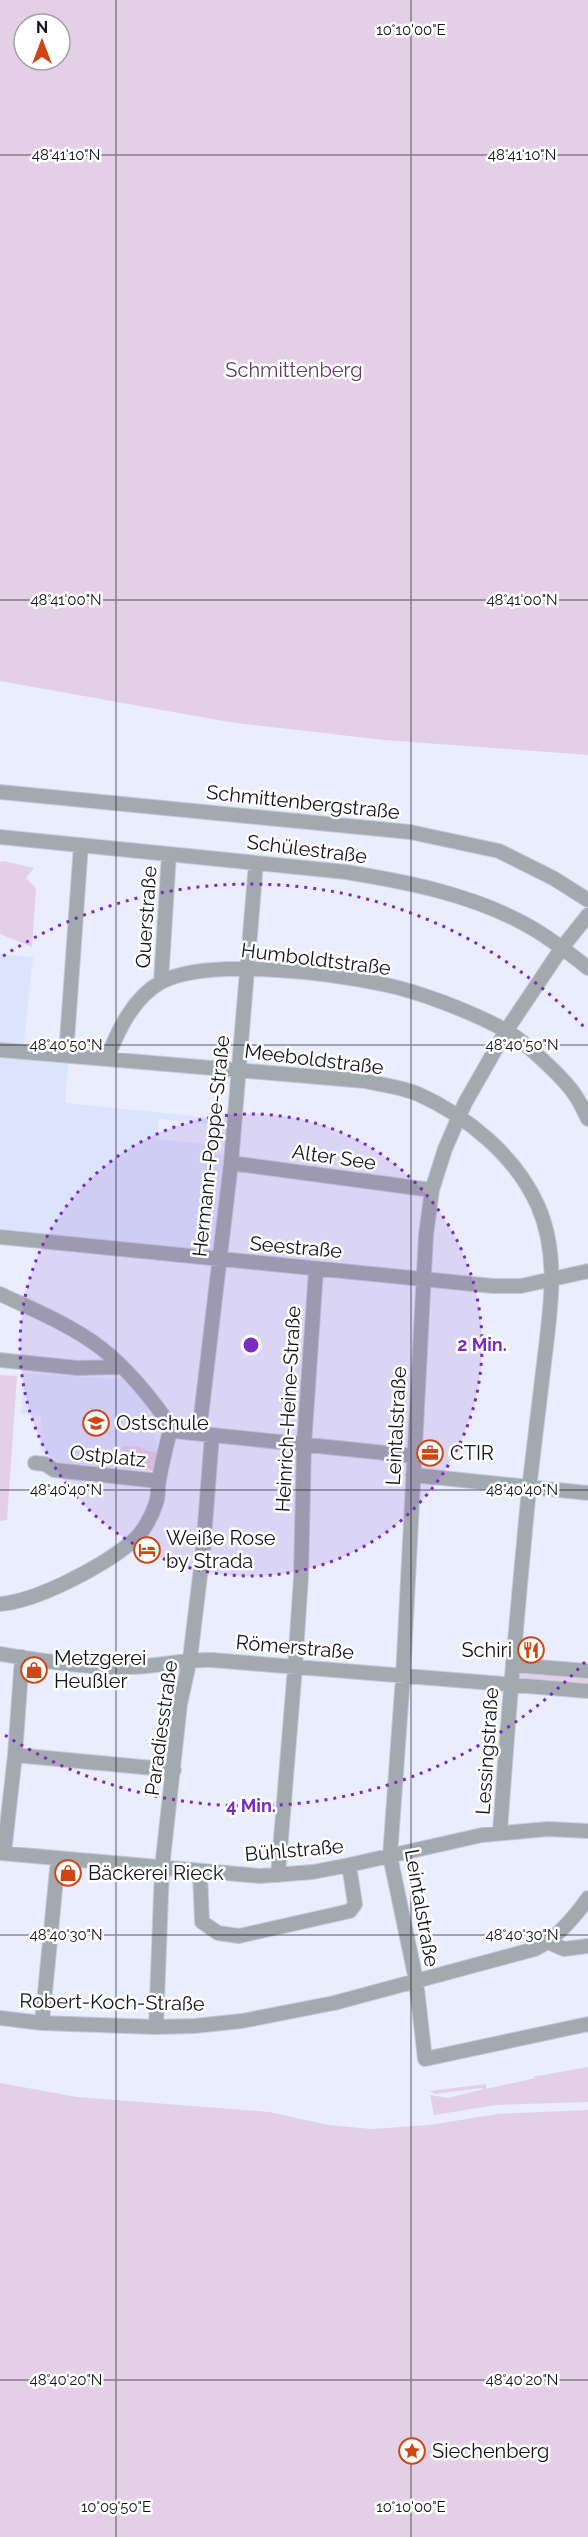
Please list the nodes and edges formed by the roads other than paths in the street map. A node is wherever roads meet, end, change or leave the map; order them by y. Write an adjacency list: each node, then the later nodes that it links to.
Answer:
1 (0, 792): 6 (street, Schmittenbergstraße)
2 (0, 837): 3 (street, Schülestraße)
3 (81, 845): 4 (street, Schülestraße); 14 (street)
4 (169, 854): 5 (street, Schülestraße); 11 (street, Querstraße)
5 (256, 862): 8 (street, Schülestraße); 9 (street, Hermann-Poppe-Straße)
6 (588, 900)
7 (588, 915): 8 (street, Leintalstraße)
8 (561, 949): 10 (street, Schülestraße); 12 (street, Leintalstraße)
9 (247, 968): 11 (street, Humboldtstraße); 12 (street, Humboldtstraße); 16 (street, Hermann-Poppe-Straße)
10 (588, 968)
11 (161, 982): 15 (street, Humboldtstraße)
12 (506, 1031): 17 (street, Leintalstraße); 18 (street, Humboldtstraße)
13 (0, 1050): 14 (street, Meeboldstraße)
14 (66, 1055): 15 (street, Meeboldstraße)
15 (107, 1059): 16 (street, Meeboldstraße)
16 (239, 1069): 17 (street, Meeboldstraße); 19 (street, Hermann-Poppe-Straße)
17 (459, 1116): 20 (street, Leintalstraße); 26 (street, Meeboldstraße)
18 (588, 1119)
19 (231, 1163): 20 (street, Alter See); 22 (street, Hermann-Poppe-Straße)
20 (432, 1190): 25 (street, Leintalstraße)
21 (0, 1237): 22 (street, Seestraße)
22 (220, 1259): 23 (street, Seestraße); 31 (street, Hermann-Poppe-Straße)
23 (316, 1270): 25 (street, Seestraße); 32 (street, Heinrich-Heine-Straße)
24 (588, 1271): 26 (street, Seestraße)
25 (422, 1279): 26 (street, Seestraße); 33 (street, Leintalstraße)
26 (551, 1279): 37 (street, Lessingstraße)
27 (0, 1294): 29 (street)
28 (0, 1360): 29 (street)
29 (120, 1367): 30 (street)
30 (171, 1426): 31 (street); 36 (street, Ostplatz)
31 (206, 1434): 32 (street); 42 (street, Paradiesstraße)
32 (304, 1445): 33 (street); 44 (street, Heinrich-Heine-Straße)
33 (414, 1456): 35 (street, Leintalstraße)
34 (35, 1463): 36 (street, Ostplatz)
35 (413, 1475): 37 (street); 46 (street, Leintalstraße)
36 (159, 1481): 39 (street)
37 (530, 1487): 38 (street); 43 (street, Lessingstraße)
38 (588, 1493)
39 (0, 1604)
40 (0, 1654): 41 (street, Römerstraße)
41 (22, 1658): 42 (street, Römerstraße); 49 (street)
42 (190, 1659): 44 (street, Römerstraße); 50 (street, Paradiesstraße)
43 (513, 1665): 45 (street); 47 (street, Lessingstraße)
44 (295, 1667): 46 (street, Römerstraße); 59 (street, Heinrich-Heine-Straße)
45 (588, 1671)
46 (403, 1676): 47 (street, Römerstraße); 54 (street, Leintalstraße)
47 (511, 1684): 48 (street, Römerstraße); 52 (street, Lessingstraße)
48 (588, 1691)
49 (15, 1755): 50 (street); 53 (street)
50 (174, 1770): 57 (street, Paradiesstraße)
51 (588, 1831): 52 (street, Bühlstraße)
52 (501, 1832): 54 (street, Bühlstraße)
53 (2, 1853): 55 (street, Bühlstraße)
54 (390, 1856): 56 (street, Bühlstraße); 63 (street, Leintalstraße)
55 (58, 1858): 57 (street, Bühlstraße); 65 (street)
56 (349, 1865): 58 (street); 59 (street, Bühlstraße)
57 (162, 1868): 58 (street, Bühlstraße); 67 (street, Paradiesstraße)
58 (200, 1872): 59 (street, Bühlstraße)
59 (278, 1875)
60 (588, 1898): 61 (street, Robert-Koch-Straße)
61 (548, 1942): 62 (street); 63 (street, Robert-Koch-Straße)
62 (588, 1946)
63 (416, 1980): 66 (street, Leintalstraße); 67 (street, Robert-Koch-Straße)
64 (0, 2018): 65 (street, Robert-Koch-Straße)
65 (42, 2023): 67 (street, Robert-Koch-Straße)
66 (588, 2024)
67 (156, 2027)

